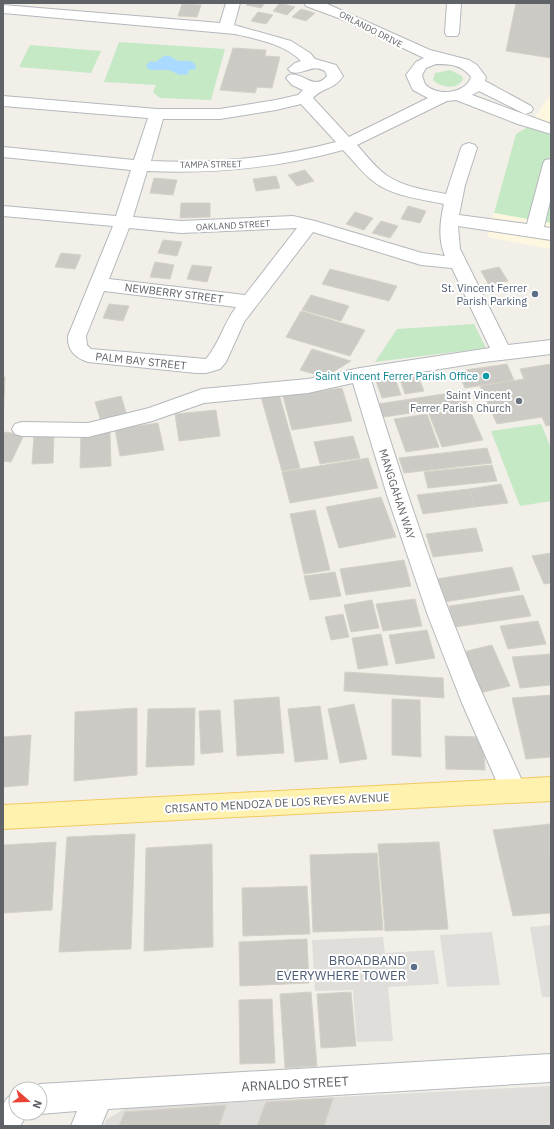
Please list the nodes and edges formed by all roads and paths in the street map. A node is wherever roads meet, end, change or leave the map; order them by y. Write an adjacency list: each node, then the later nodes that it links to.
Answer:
1 (233, 3): 6 (street)
2 (311, 3): 8 (street, ORLANDO DRIVE)
3 (454, 3): 7 (street)
4 (9, 8): 5 (street); 6 (street)
5 (3, 25)
6 (226, 28): 10 (street)
7 (452, 33)
8 (408, 48): 9 (street, ORLANDO DRIVE); 11 (street, ORLANDO DRIVE)
9 (442, 60): 11 (street); 12 (street)
10 (310, 63): 14 (street); 14 (street)
11 (421, 65): 13 (street)
12 (478, 84): 15 (street, TAMPA STREET); 19 (street)
13 (423, 90): 15 (street); 17 (street, TAMPA STREET)
14 (309, 92): 18 (street); 21 (street)
15 (451, 96): 17 (street, TAMPA STREET); 20 (street)
16 (3, 101): 18 (street)
17 (409, 113): 21 (street, TAMPA STREET)
18 (157, 114): 24 (street, PALM BAY STREET)
19 (551, 117)
20 (551, 129)
21 (346, 143): 24 (street, TAMPA STREET); 26 (street)
22 (469, 148): 26 (street)
23 (3, 152): 24 (street, TAMPA STREET)
24 (142, 164): 29 (street, PALM BAY STREET)
25 (551, 164): 31 (street)
26 (452, 200): 28 (street)
27 (3, 211): 29 (street, OAKLAND STREET)
28 (449, 219): 31 (street); 32 (street)
29 (123, 222): 30 (street, OAKLAND STREET); 33 (street, PALM BAY STREET)
30 (309, 224): 32 (street, OAKLAND STREET); 34 (street, PALM BAY STREET)
31 (543, 233)
32 (458, 262): 35 (street)
33 (100, 284): 34 (street, NEWBERRY STREET); 34 (street, PALM BAY STREET)
34 (248, 302)
35 (499, 346)
36 (551, 347): 37 (street)
37 (360, 375): 38 (street); 40 (street, MANGGAHAN WAY)
38 (22, 429)
39 (551, 789): 40 (main road, CRISANTO MENDOZA DE LOS REYES AVENUE)
40 (513, 790): 41 (main road, CRISANTO MENDOZA DE LOS REYES AVENUE)
41 (3, 817)
42 (551, 1068): 43 (street, ARNALDO STREET)
43 (99, 1096): 44 (street, ARNALDO STREET); 45 (street)
44 (48, 1099)
45 (86, 1126)

